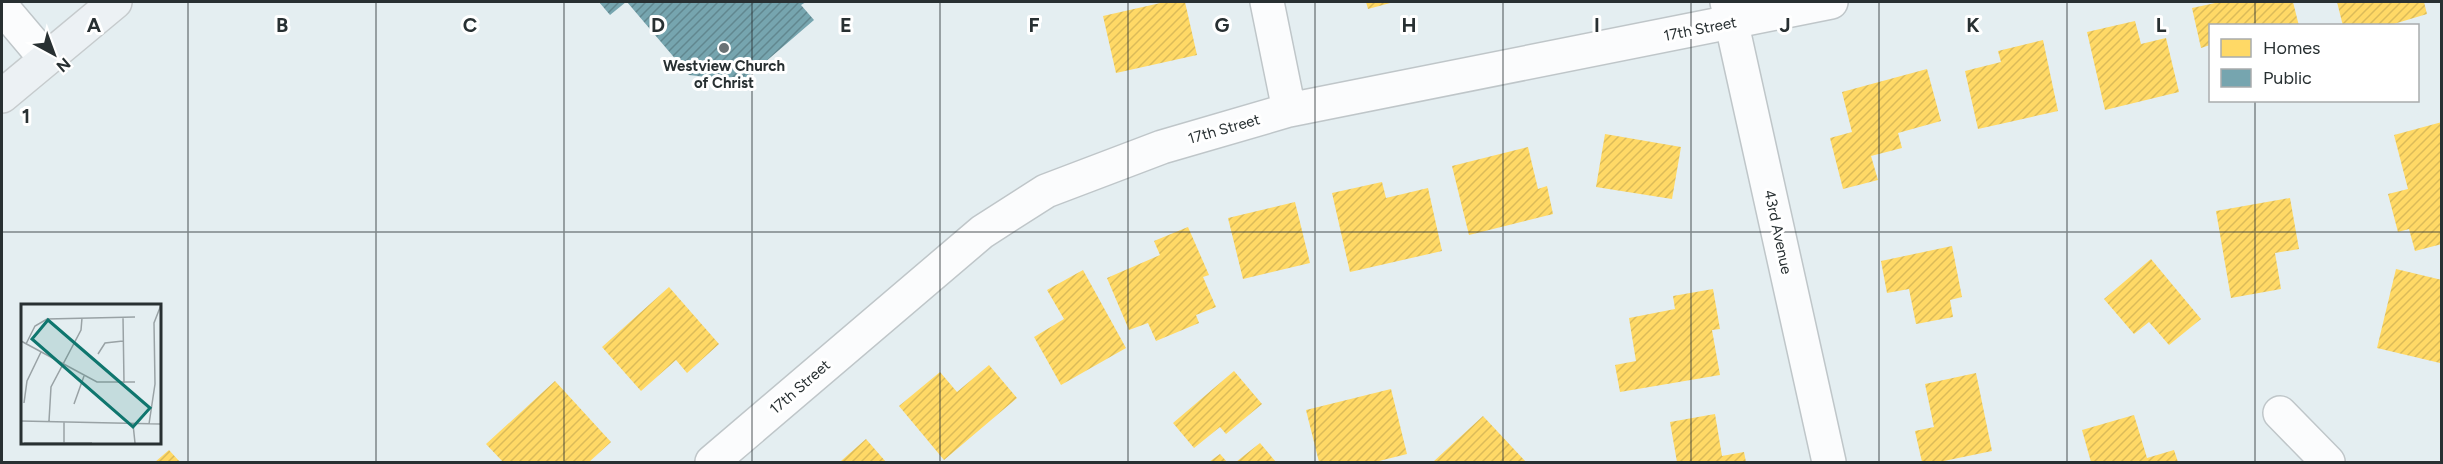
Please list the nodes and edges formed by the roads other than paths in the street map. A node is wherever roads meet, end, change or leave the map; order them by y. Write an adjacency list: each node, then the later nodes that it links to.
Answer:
1 (115, 2): 6 (main road)
2 (1268, 2): 8 (street)
3 (1831, 2): 5 (street, 17th Street)
4 (2, 7): 6 (street)
5 (1730, 12): 8 (street, 17th Street); 11 (street, 43rd Avenue)
6 (46, 59): 7 (main road)
7 (2, 96)
8 (1289, 110): 10 (street, 17th Street)
9 (2280, 413): 12 (street)
10 (712, 462)
11 (1829, 462)
12 (2328, 462)

